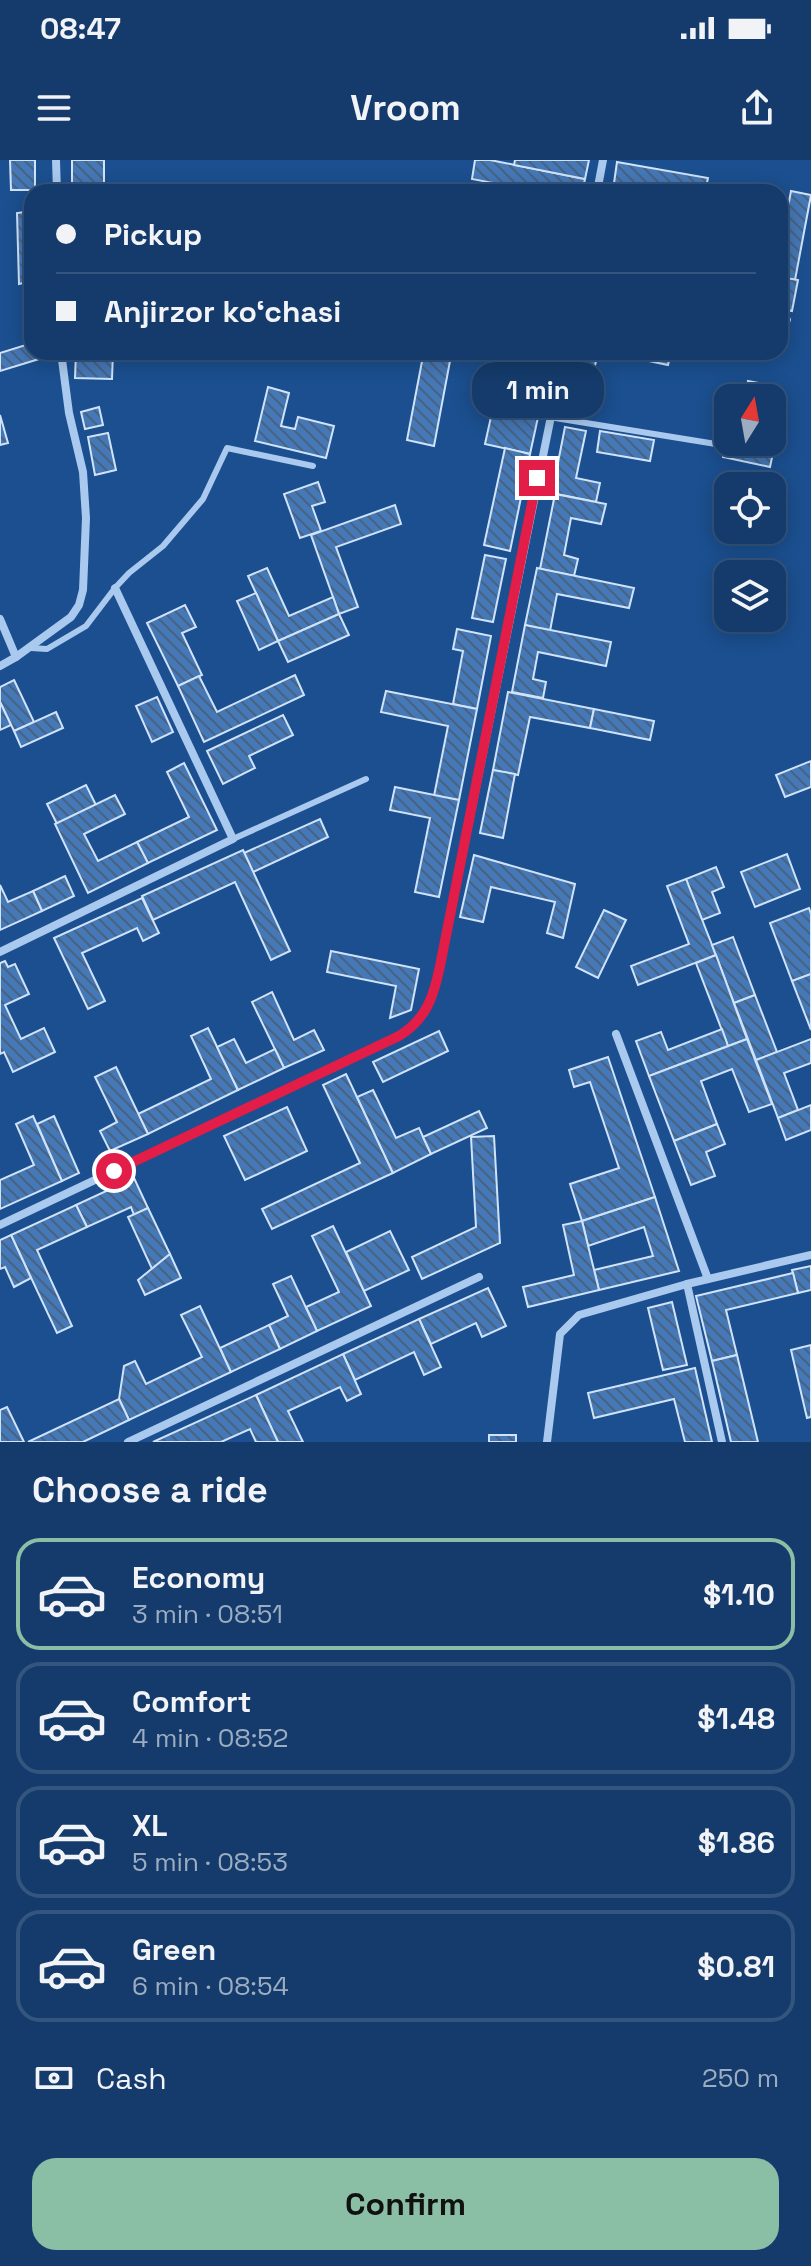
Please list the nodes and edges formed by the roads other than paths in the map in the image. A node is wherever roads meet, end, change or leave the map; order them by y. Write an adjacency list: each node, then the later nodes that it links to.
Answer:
1 (56, 160): 3 (street)
2 (603, 160): 4 (street)
3 (57, 184)
4 (598, 184)
5 (62, 360): 12 (street)
6 (562, 360): 7 (street)
7 (549, 417): 8 (lane); 19 (street)
8 (714, 444)
9 (313, 466): 10 (lane)
10 (115, 588): 12 (lane); 16 (street)
11 (0, 619): 13 (street)
12 (31, 648): 13 (street)
13 (16, 657): 14 (street)
14 (0, 666)
15 (366, 779): 16 (lane)
16 (233, 839): 17 (street)
17 (0, 952)
18 (616, 1034): 22 (street)
19 (0, 1225)
20 (811, 1255): 22 (street)
21 (479, 1277): 24 (street)
22 (708, 1279): 23 (street)
23 (687, 1284): 25 (street); 26 (street)
24 (128, 1442)
25 (547, 1442)
26 (722, 1442)

